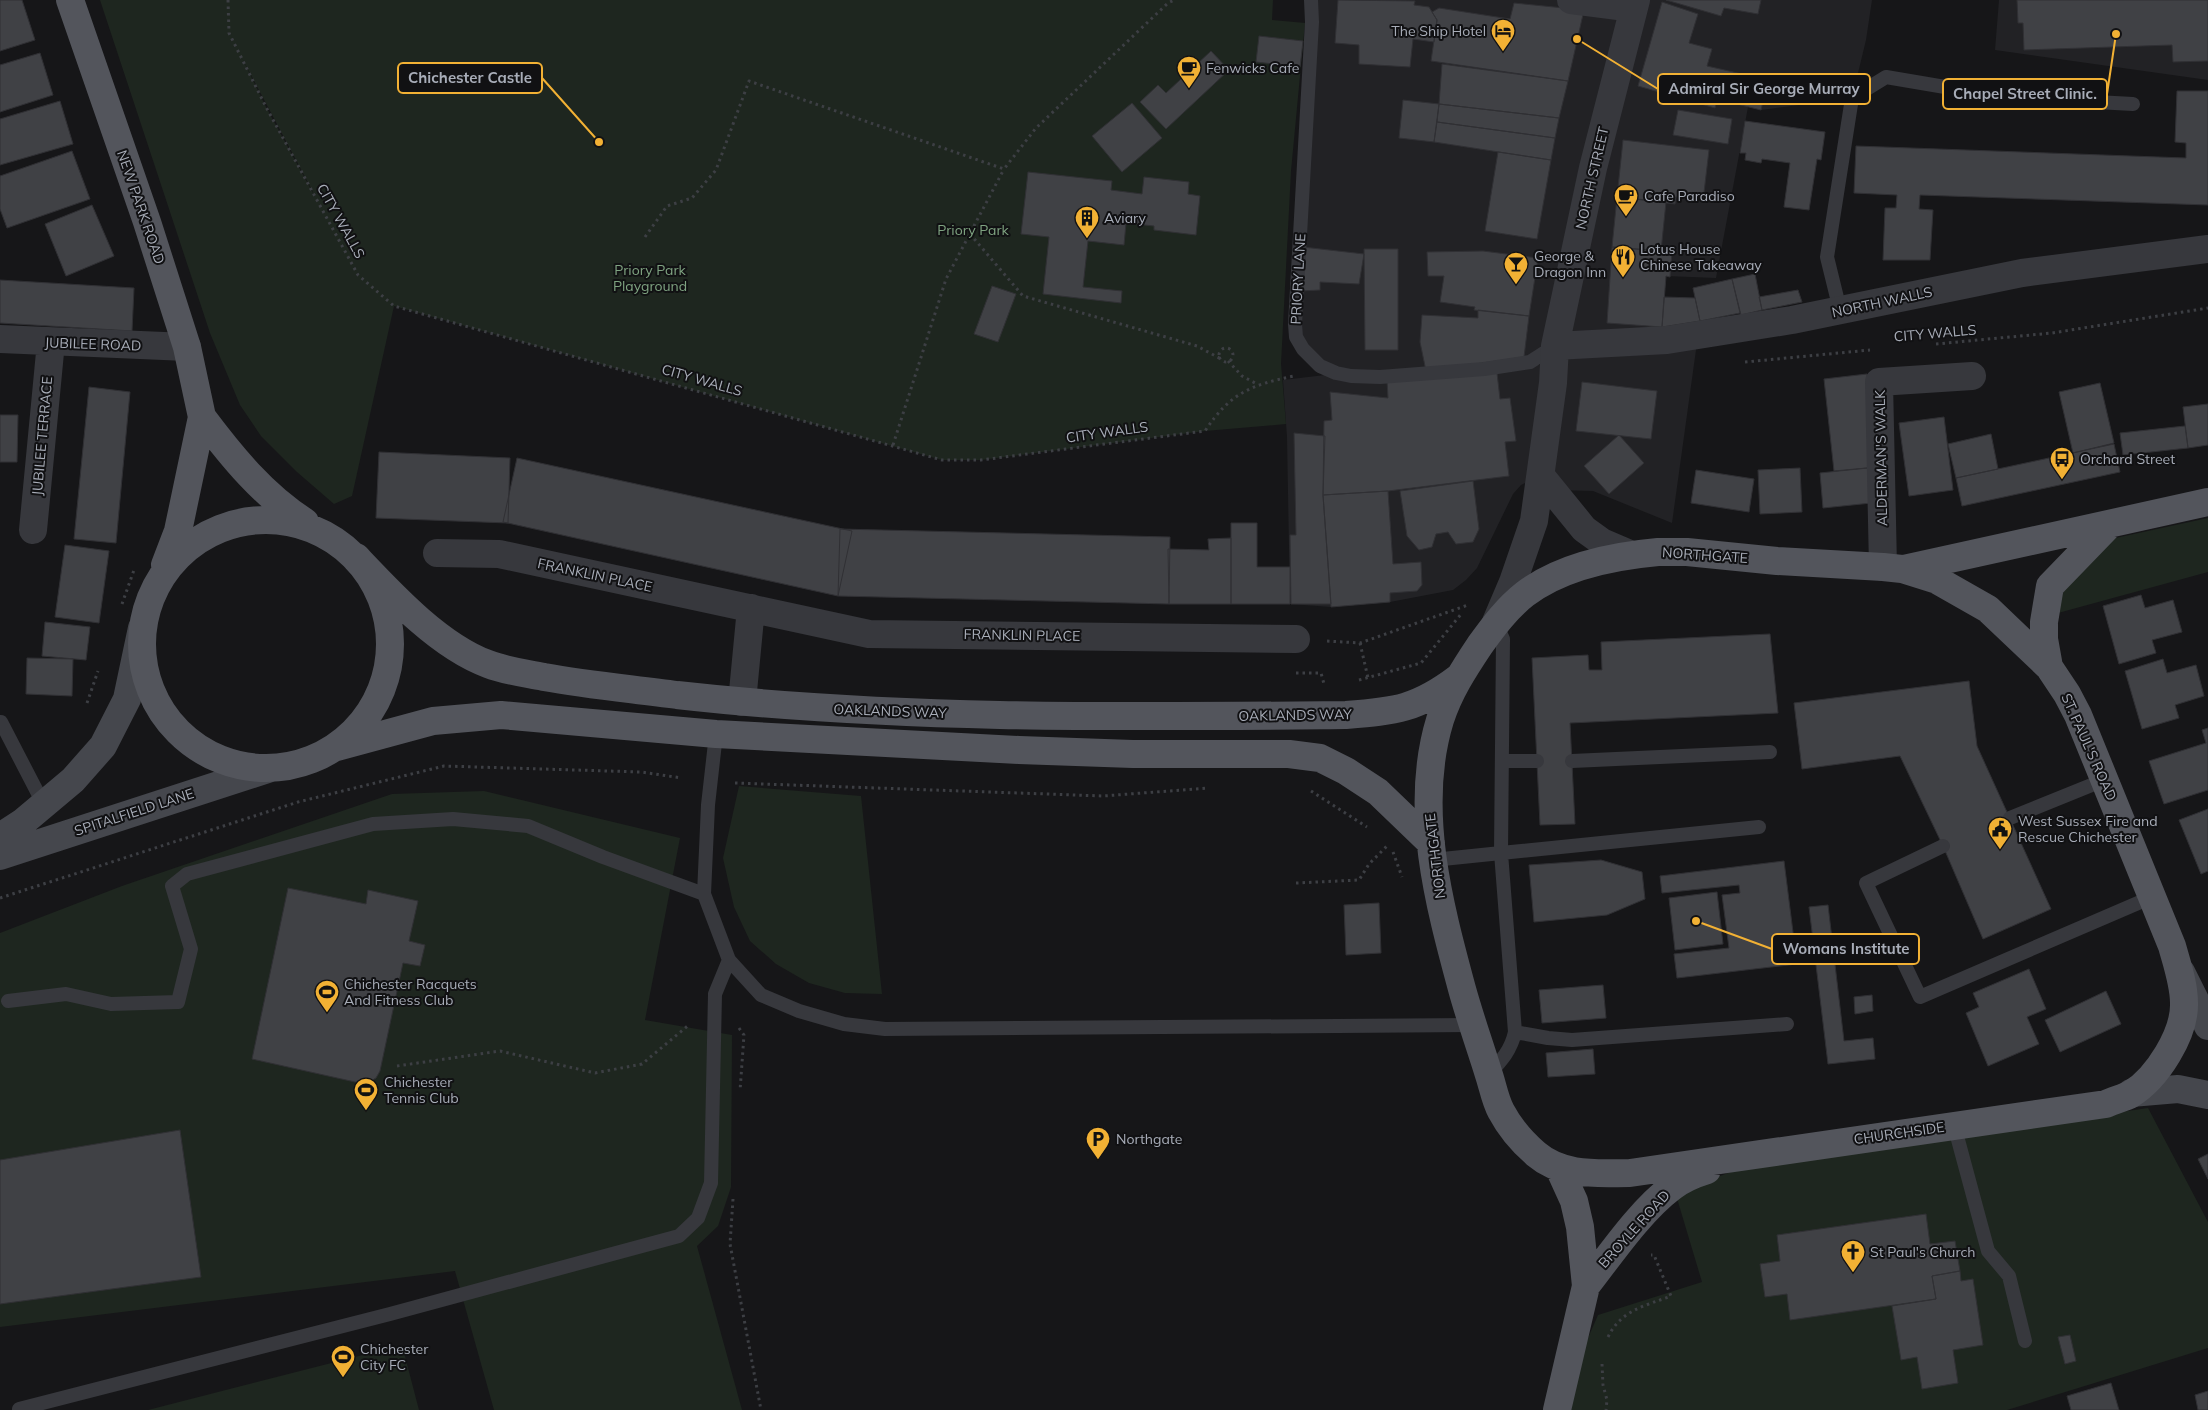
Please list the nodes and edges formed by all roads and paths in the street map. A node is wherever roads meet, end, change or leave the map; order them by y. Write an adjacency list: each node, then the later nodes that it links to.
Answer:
1 (70, 0): 18 (main road, NEW PARK ROAD)
2 (228, 0): 27 (path, CITY WALLS)
3 (1174, 0): 8 (path)
4 (1311, 0): 23 (lane, PRIORY LANE)
5 (1572, 0): 6 (street)
6 (1635, 4): 17 (street, NORTH STREET)
7 (2133, 104): 13 (lane)
8 (1004, 169): 9 (path); 10 (path)
9 (970, 234): 20 (path); 27 (path)
10 (645, 237)
11 (2208, 250): 13 (street, NORTH WALLS)
12 (2208, 308): 16 (path, CITY WALLS)
13 (1840, 310): 17 (street, NORTH WALLS)
14 (0, 339): 15 (street, JUBILEE ROAD)
15 (51, 342): 18 (street, JUBILEE ROAD); 31 (street, JUBILEE TERRACE)
16 (1933, 344)
17 (1555, 346): 23 (lane, PRIORY LANE); 28 (street, NORTH STREET)
18 (187, 347): 26 (main road, NEW PARK ROAD)
19 (1873, 350): 22 (path)
20 (1221, 359): 21 (path); 21 (path)
21 (1228, 361): 25 (path)
22 (1744, 362)
23 (1340, 374): 25 (path, CITY WALLS)
24 (1972, 376): 36 (street, ALDERMAN'S WALK)
25 (1258, 384): 27 (path, CITY WALLS)
26 (202, 417): 32 (main road, NEW PARK ROAD); 37 (main road, NEW PARK ROAD)
27 (893, 446)
28 (1541, 476): 34 (street); 41 (street, NORTH STREET)
29 (2208, 502): 30 (main road)
30 (2109, 525): 36 (main road); 45 (main road)
31 (33, 530)
32 (323, 533): 35 (main road); 37 (main road)
33 (437, 552): 40 (street, FRANKLIN PLACE)
34 (1630, 554): 36 (main road, NORTHGATE); 41 (main road, NORTHGATE)
35 (356, 557): 50 (main road, OAKLANDS WAY); 53 (main road)
36 (1893, 568): 45 (main road, NORTHGATE)
37 (156, 587): 42 (main road)
38 (1472, 598): 39 (path)
39 (1468, 605): 44 (path); 46 (path)
40 (752, 608): 43 (street, FRANKLIN PLACE); 50 (street)
41 (1496, 623): 47 (main road, NORTHGATE); 55 (lane)
42 (142, 628): 58 (main road); 63 (main road)
43 (1296, 638): 44 (path); 49 (path)
44 (1360, 643): 46 (path)
45 (2049, 667): 59 (main road, ST. PAUL'S ROAD)
46 (1368, 678): 48 (path)
47 (1458, 678): 50 (main road, OAKLANDS WAY); 69 (main road, NORTHGATE)
48 (1351, 682)
49 (1325, 689)
50 (742, 702)
51 (1, 722): 63 (lane)
52 (716, 734): 53 (main road); 69 (main road); 74 (lane)
53 (337, 747): 58 (main road)
54 (1770, 752): 57 (lane)
55 (1502, 761): 56 (lane); 70 (lane)
56 (1537, 761)
57 (1572, 761)
58 (268, 769): 71 (main road, SPITALFIELD LANE)
59 (2104, 780): 64 (lane); 75 (main road, ST. PAUL'S ROAD)
60 (735, 783): 62 (path)
61 (1304, 786): 66 (path)
62 (1202, 788)
63 (44, 804): 67 (main road)
64 (2010, 818)
65 (1758, 827): 70 (lane)
66 (1374, 832)
67 (0, 837)
68 (1943, 846): 75 (lane)
69 (1432, 851): 70 (lane); 81 (main road, NORTHGATE)
70 (1501, 853): 82 (lane)
71 (0, 856)
72 (1296, 883): 73 (path)
73 (1405, 886)
74 (704, 894): 76 (lane); 78 (lane)
75 (2152, 897): 79 (main road, ST. PAUL'S ROAD)
76 (728, 960): 77 (lane); 81 (lane)
77 (715, 994): 83 (path); 87 (path); 97 (lane)
78 (8, 1002)
79 (2201, 1015): 85 (main road, CHURCHSIDE)
80 (1787, 1024): 82 (lane)
81 (1472, 1025): 84 (main road, NORTHGATE)
82 (1515, 1032): 84 (lane)
83 (397, 1066)
84 (1489, 1074): 90 (main road, NORTHGATE)
85 (2131, 1094): 86 (main road); 88 (main road, CHURCHSIDE)
86 (2208, 1094)
87 (740, 1095)
88 (1956, 1125): 89 (main road, CHURCHSIDE); 94 (lane)
89 (1743, 1156): 90 (main road, CHURCHSIDE); 92 (main road, BROYLE ROAD)
90 (1559, 1168): 93 (main road, BROYLE ROAD)
91 (733, 1194): 98 (path)
92 (1620, 1242): 93 (main road, BROYLE ROAD); 95 (path)
93 (1586, 1286): 99 (main road, BROYLE ROAD)
94 (2025, 1341)
95 (1605, 1344)
96 (1596, 1366): 100 (path)
97 (19, 1409)
98 (761, 1410)
99 (1557, 1410)
100 (1606, 1410)

